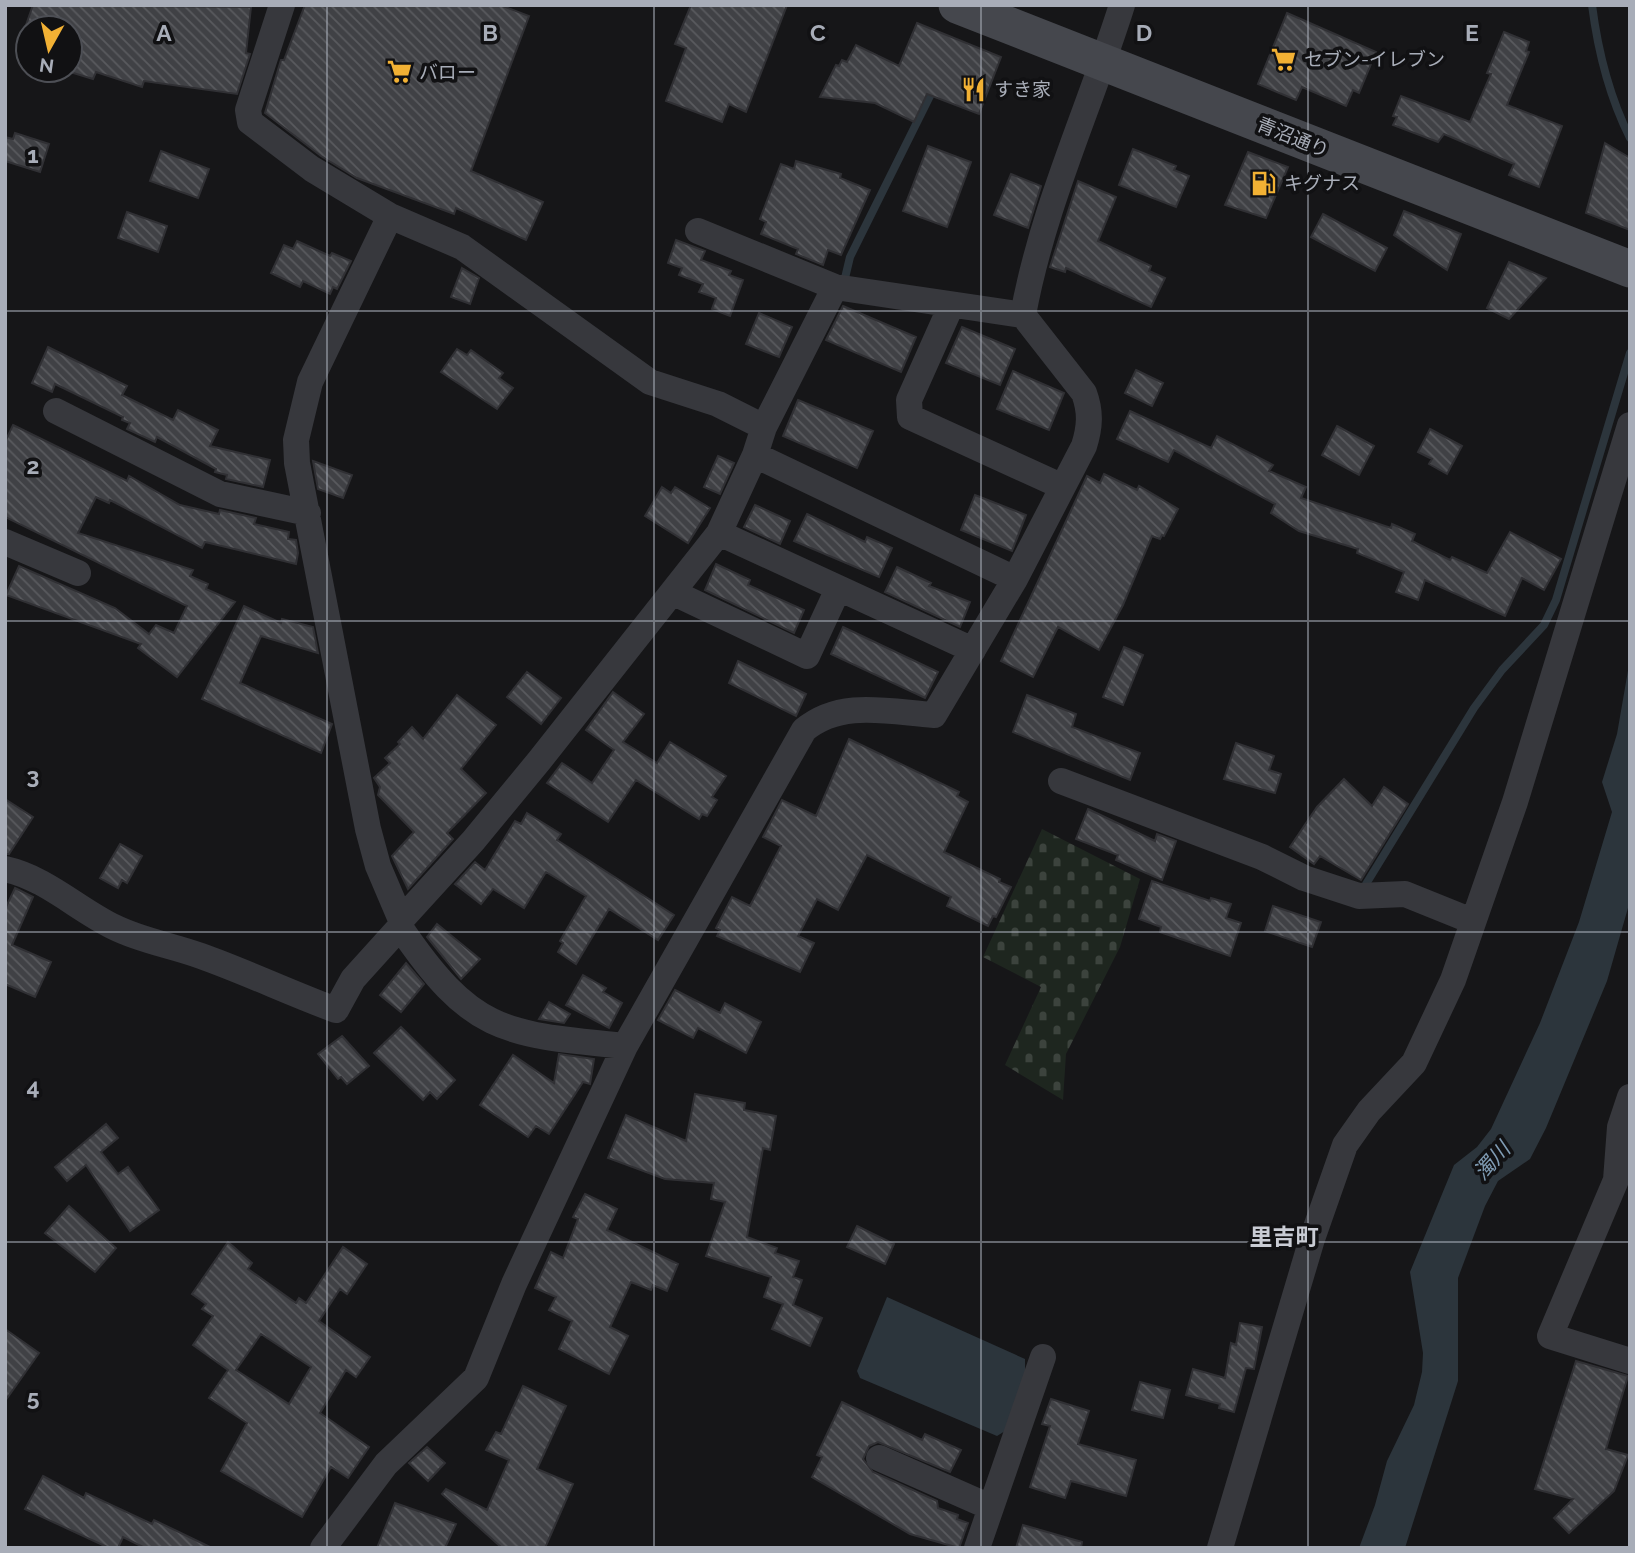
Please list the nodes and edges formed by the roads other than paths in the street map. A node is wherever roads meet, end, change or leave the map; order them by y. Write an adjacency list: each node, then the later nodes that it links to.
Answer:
1 (282, 5): 5 (street)
2 (957, 5): 4 (street, 青沼通り)
3 (1122, 5): 4 (street)
4 (1105, 63): 7 (street, 青沼通り); 10 (street)
5 (390, 216): 13 (street); 16 (street)
6 (698, 230): 8 (street)
7 (1630, 269)
8 (835, 287): 9 (street); 13 (street)
9 (951, 306): 10 (street); 15 (street)
10 (1023, 316): 15 (street)
11 (56, 411): 16 (street)
12 (1630, 425): 26 (street)
13 (764, 427): 14 (street)
14 (755, 455): 17 (street); 20 (street)
15 (1061, 486): 20 (street)
16 (308, 513): 27 (street)
17 (719, 533): 21 (street); 22 (street)
18 (5, 541): 19 (street)
19 (78, 573)
20 (1015, 579): 23 (street)
21 (838, 589): 22 (street); 23 (street)
22 (674, 593): 27 (street)
23 (973, 650): 28 (street)
24 (1061, 781): 26 (street)
25 (5, 869): 27 (street)
26 (1472, 921): 36 (street)
27 (400, 924): 28 (street)
28 (625, 1046): 34 (street)
29 (1630, 1097): 31 (street)
30 (1043, 1357): 33 (street)
31 (1630, 1361)
32 (880, 1458): 33 (street)
33 (990, 1507): 35 (street)
34 (323, 1548)
35 (977, 1548)
36 (1220, 1548)

